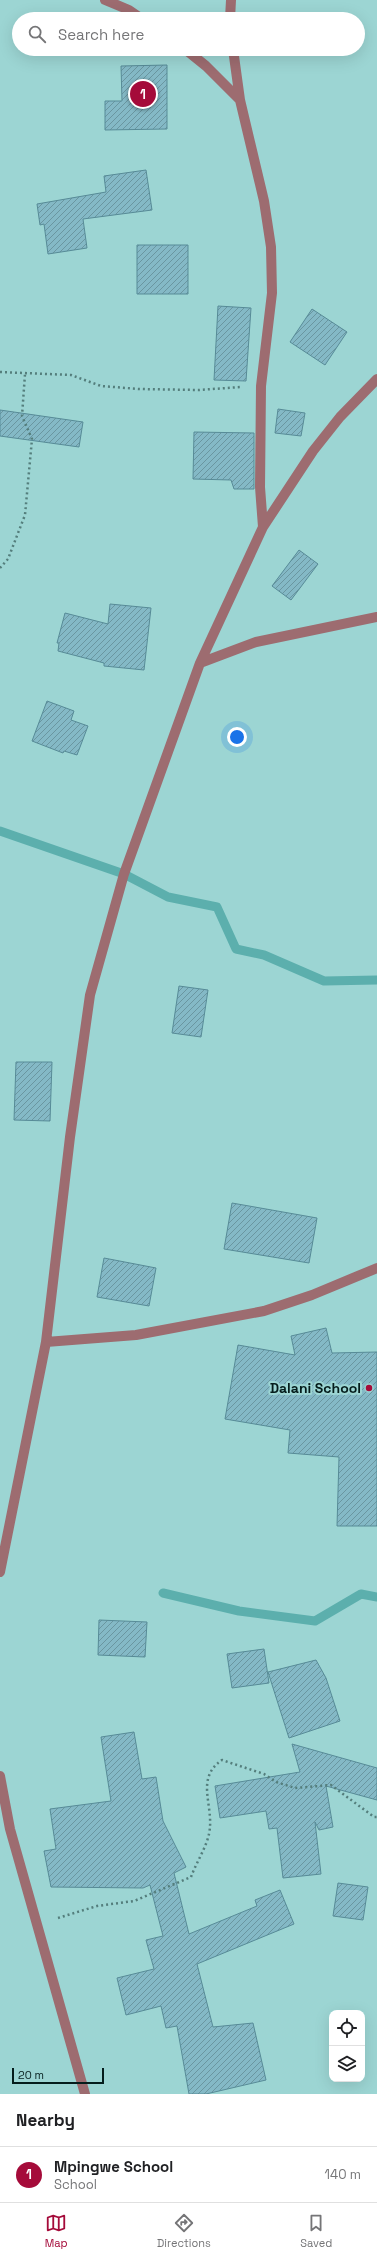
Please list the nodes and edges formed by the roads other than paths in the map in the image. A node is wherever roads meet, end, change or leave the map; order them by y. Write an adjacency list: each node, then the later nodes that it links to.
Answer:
1 (106, 0): 3 (street)
2 (231, 0): 4 (street)
3 (132, 12)
4 (230, 12)
5 (194, 56): 7 (street)
6 (234, 56): 7 (street)
7 (240, 100): 9 (street)
8 (377, 379): 9 (street)
9 (263, 527): 11 (street)
10 (377, 617): 11 (street)
11 (200, 663): 13 (street)
12 (377, 1268): 13 (street)
13 (46, 1342): 14 (street)
14 (0, 1572)
15 (0, 1776): 16 (street)
16 (85, 2094)

